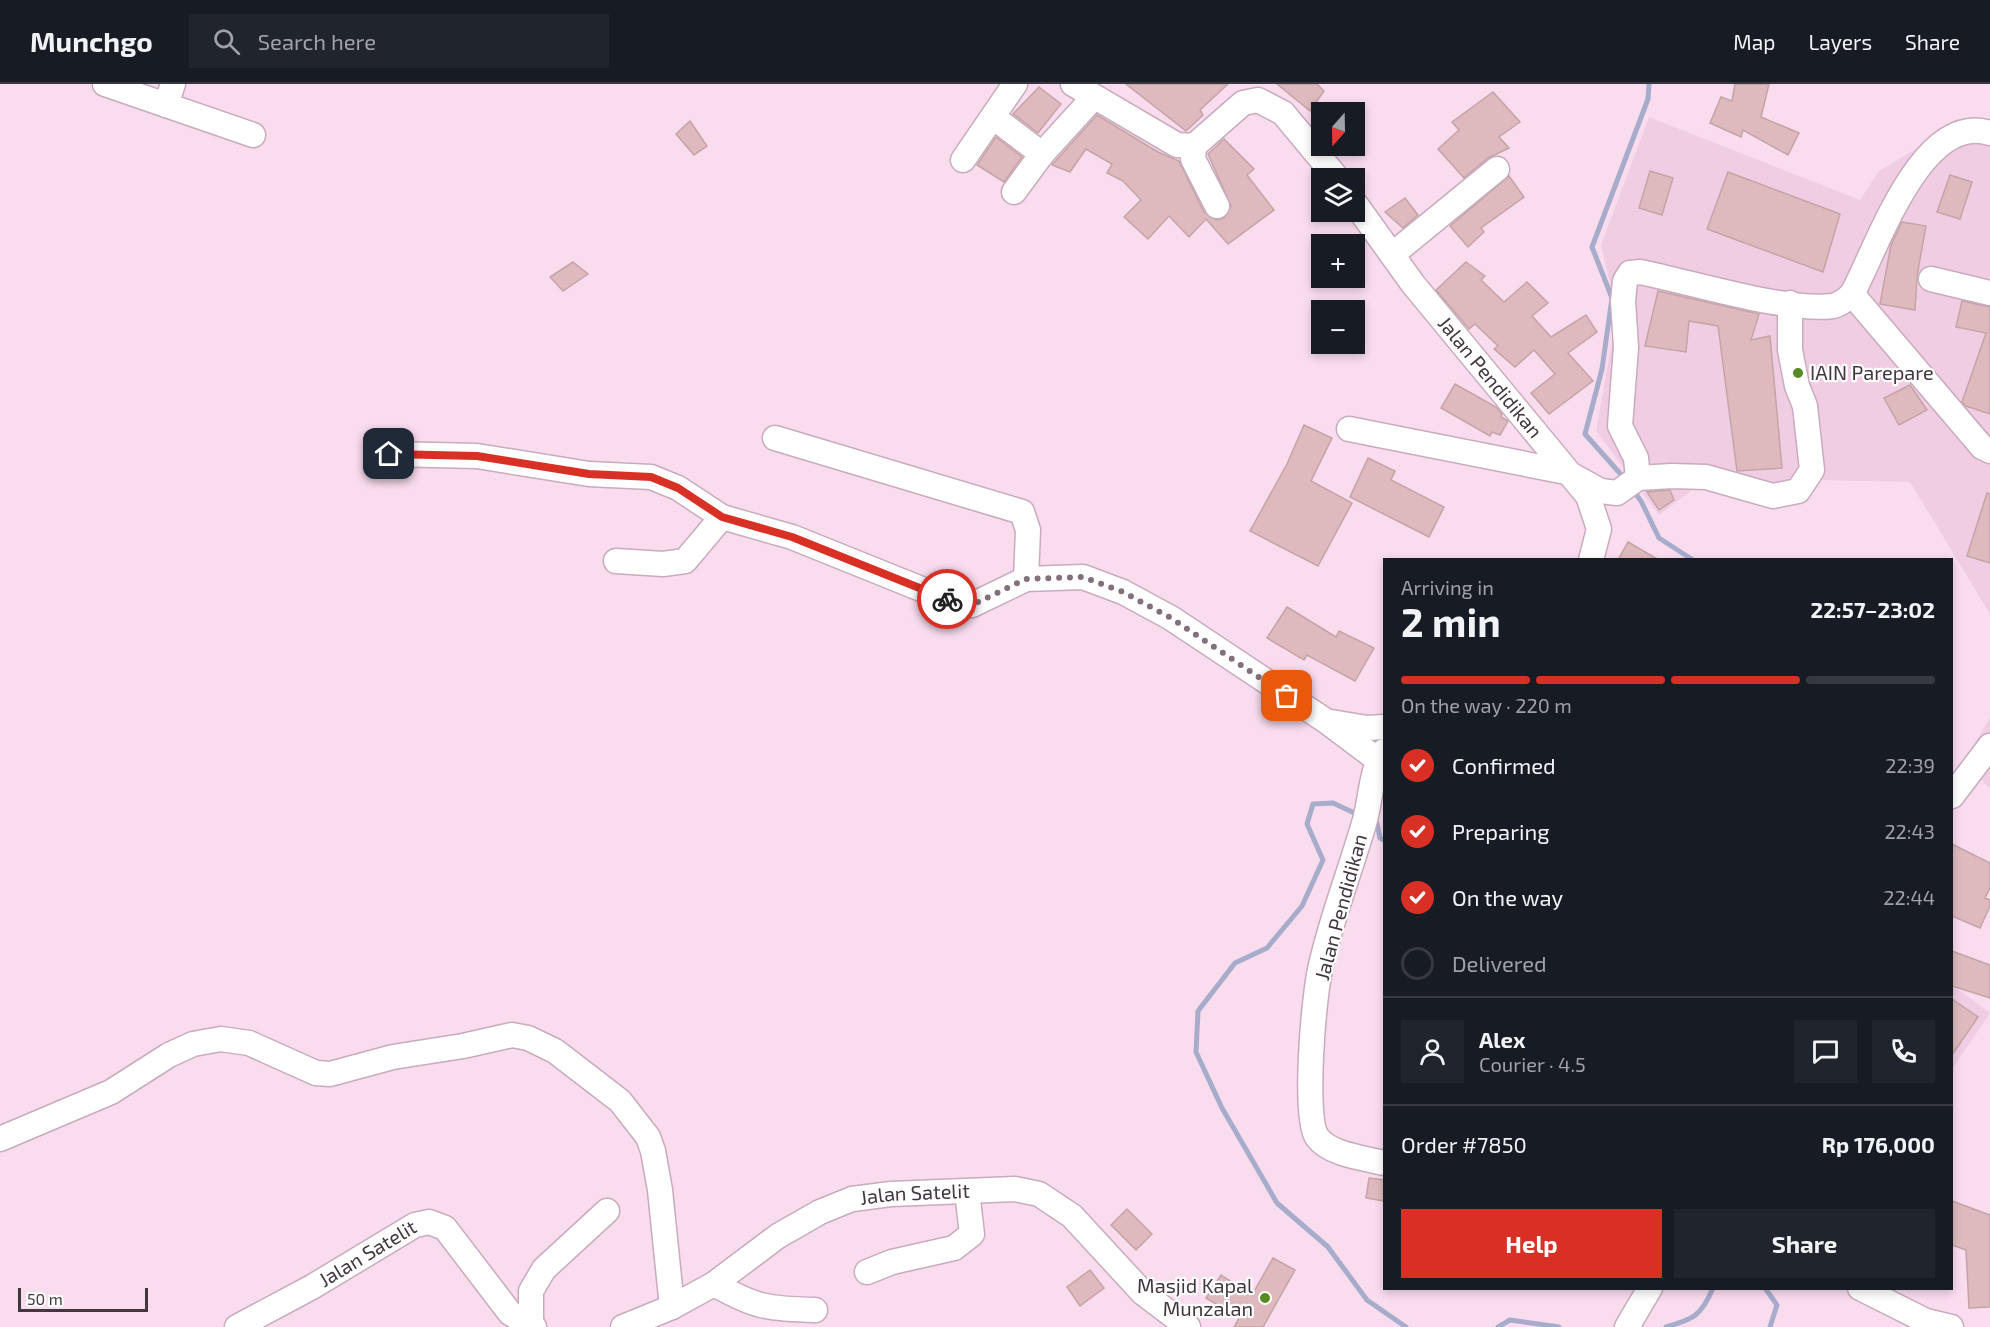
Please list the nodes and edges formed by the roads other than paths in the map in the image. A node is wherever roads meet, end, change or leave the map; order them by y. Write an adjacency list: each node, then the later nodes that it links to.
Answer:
1 (105, 84): 5 (street)
2 (1015, 84): 7 (street)
3 (1073, 84): 6 (street)
4 (1263, 92): 10 (street); 13 (street)
5 (170, 95): 9 (street)
6 (1093, 98): 10 (street); 11 (street)
7 (993, 117): 11 (street); 12 (street)
8 (1990, 133): 21 (street)
9 (253, 135)
10 (1194, 146): 16 (street)
11 (1042, 154): 15 (street)
12 (963, 160)
13 (1329, 168)
14 (1497, 169): 18 (street)
15 (1014, 192)
16 (1217, 206)
17 (1365, 217): 18 (street, Jalan Pendidikan)
18 (1393, 254): 27 (street, Jalan Pendidikan)
19 (1931, 279): 20 (street)
20 (1990, 293)
21 (1852, 294): 22 (street); 25 (street)
22 (1790, 303): 28 (street); 28 (street)
23 (1349, 429): 27 (street)
24 (775, 438): 32 (street)
25 (1990, 451)
26 (389, 454): 29 (street)
27 (1566, 472): 28 (street); 30 (street, Jalan Pendidikan)
28 (1629, 484)
29 (722, 517): 31 (street); 32 (street)
30 (1592, 558)
31 (616, 561)
32 (1026, 579): 33 (street)
33 (1326, 721): 34 (street); 36 (street)
34 (1383, 727)
35 (1990, 746): 37 (street)
36 (1381, 755): 39 (street, Jalan Pendidikan)
37 (1953, 795)
38 (0, 1139): 46 (street)
39 (1383, 1163)
40 (968, 1192): 42 (street); 43 (street, Jalan Satelit); 52 (street, Jalan Satelit)
41 (607, 1211): 49 (street)
42 (867, 1272)
43 (714, 1284): 46 (street, Jalan Satelit); 47 (street)
44 (1649, 1290): 48 (street)
45 (1864, 1290): 53 (street)
46 (672, 1307): 51 (street, Jalan Satelit)
47 (815, 1310)
48 (1632, 1319)
49 (532, 1326): 50 (street, Jalan Satelit)
50 (237, 1327)
51 (623, 1327)
52 (1188, 1327)
53 (1951, 1327)

